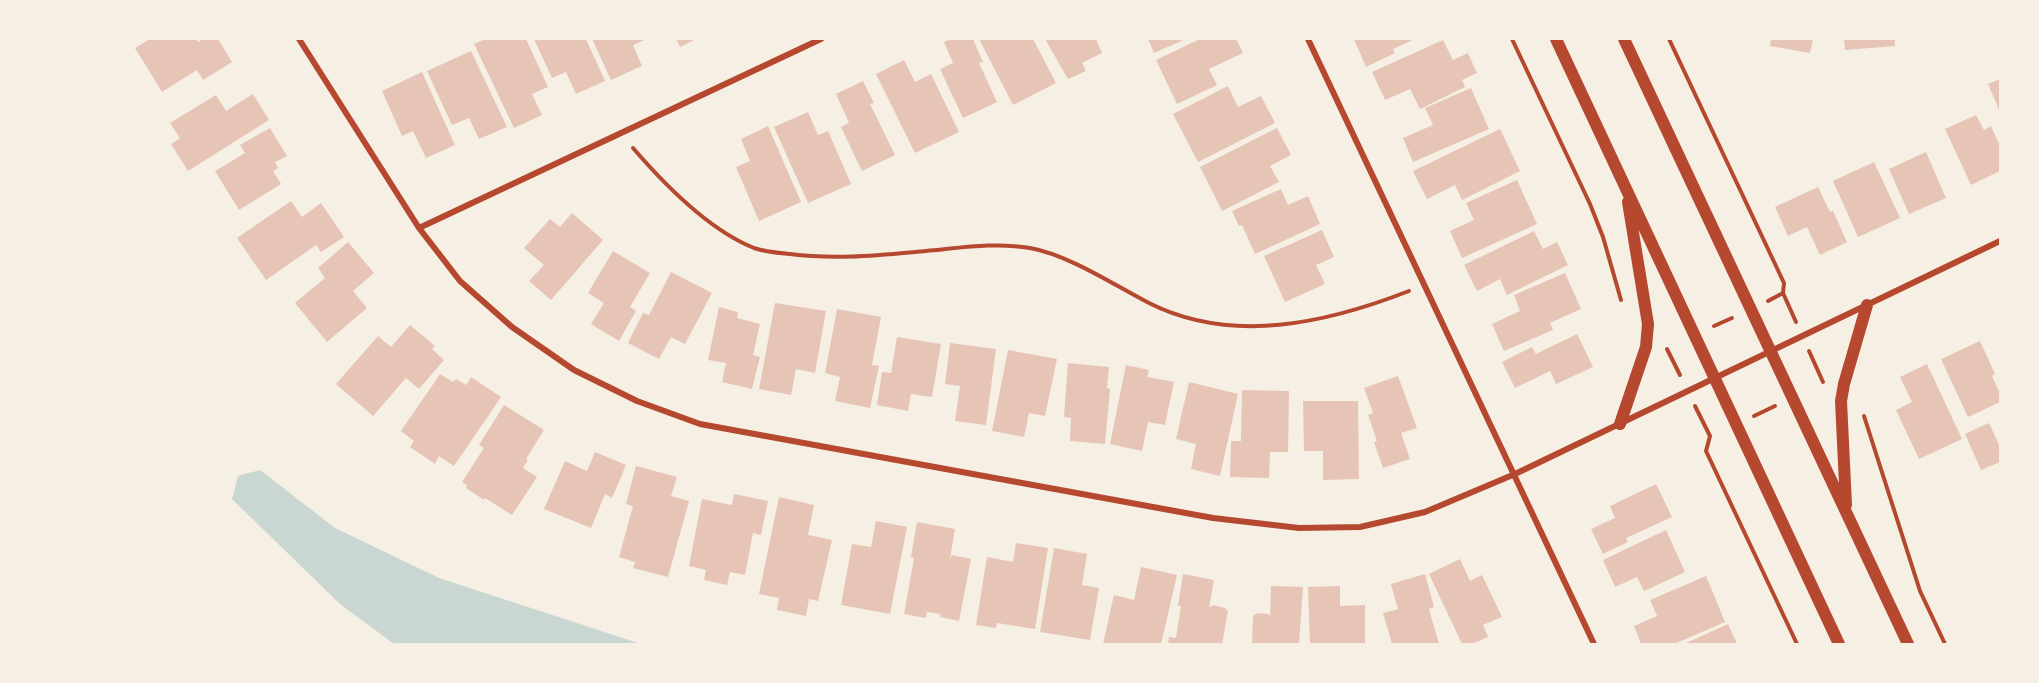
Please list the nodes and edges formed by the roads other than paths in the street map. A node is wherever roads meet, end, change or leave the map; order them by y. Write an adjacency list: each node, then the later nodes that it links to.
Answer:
1 (299, 39): 7 (street)
2 (821, 39): 7 (street)
3 (1308, 39): 13 (street)
4 (1556, 39): 6 (main road)
5 (1624, 39): 10 (main road)
6 (1625, 186): 11 (main road); 12 (main road)
7 (419, 228): 13 (street)
8 (2000, 241): 9 (street)
9 (1867, 305): 10 (street); 14 (main road)
10 (1771, 351): 11 (street); 14 (main road)
11 (1715, 378): 12 (street); 16 (main road)
12 (1620, 424): 13 (street)
13 (1515, 474): 15 (street)
14 (1846, 512): 17 (main road)
15 (1594, 644)
16 (1839, 644)
17 (1908, 644)

